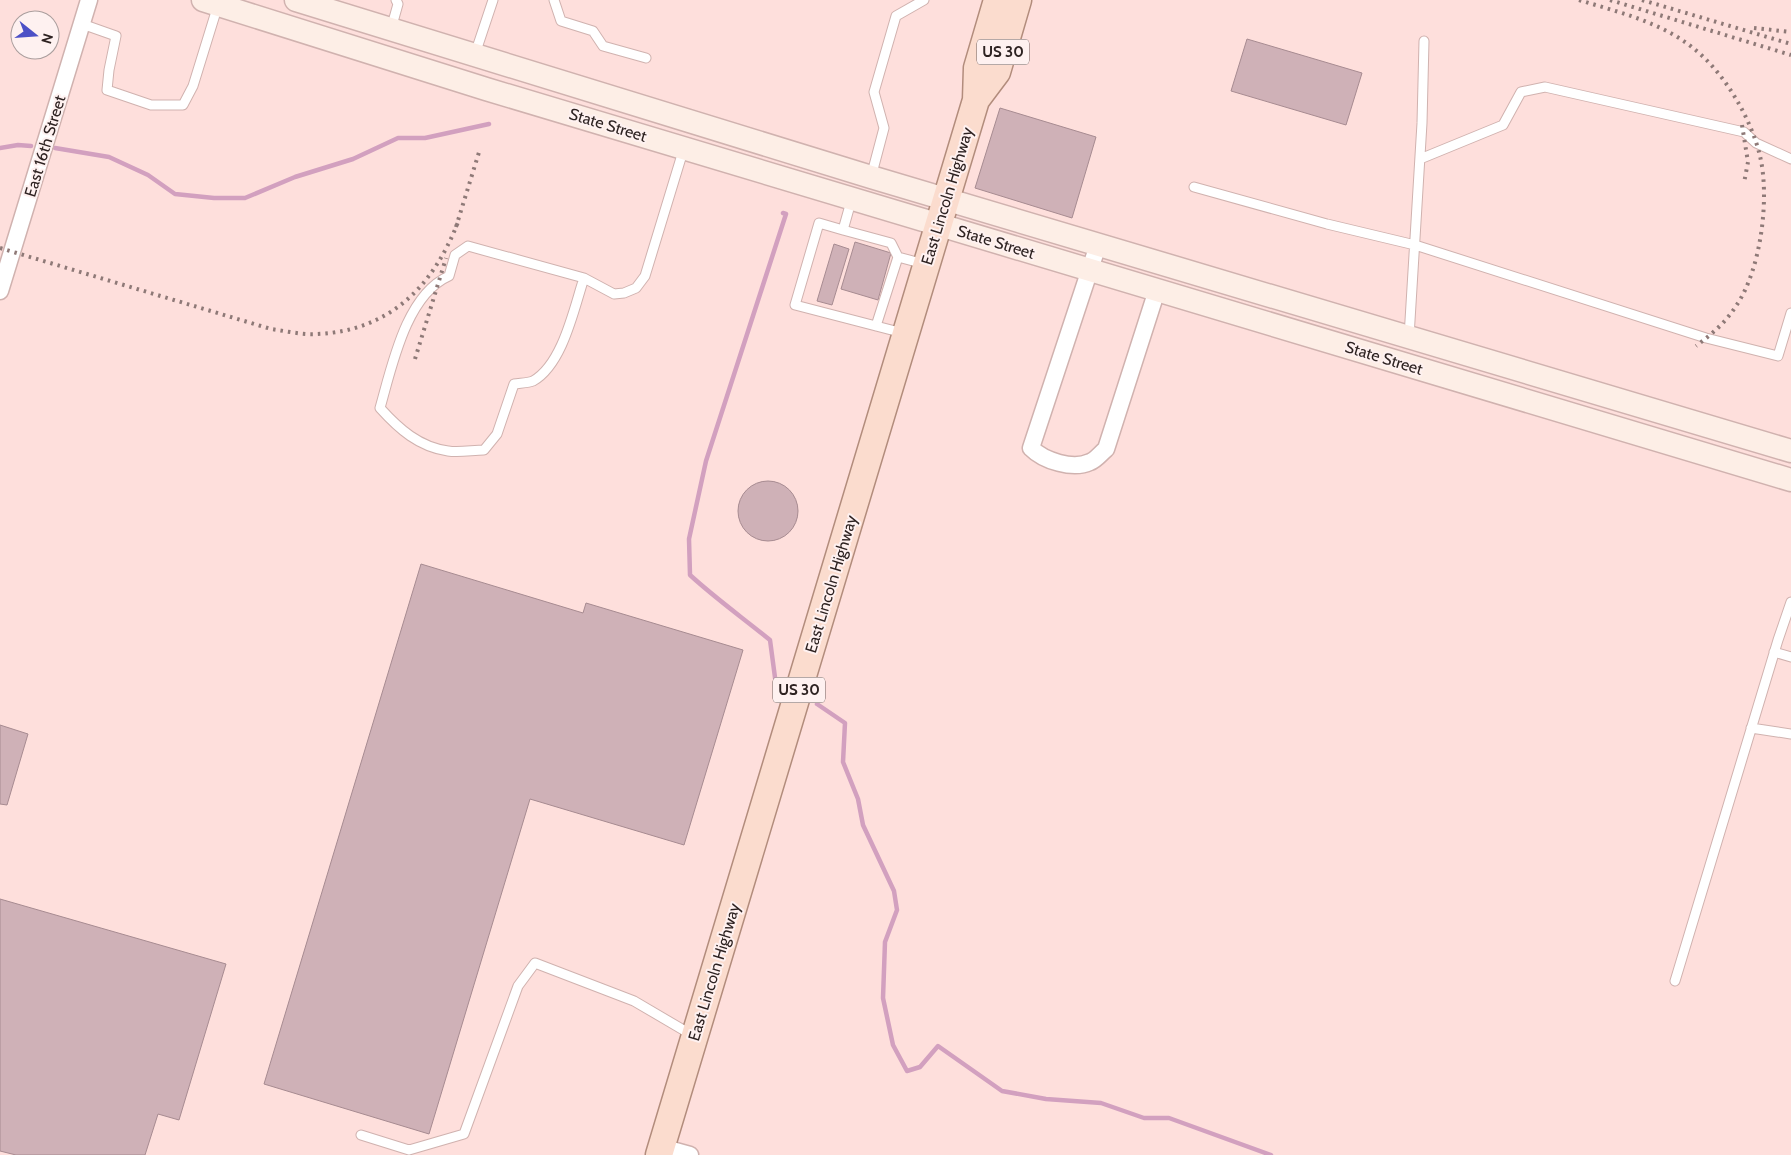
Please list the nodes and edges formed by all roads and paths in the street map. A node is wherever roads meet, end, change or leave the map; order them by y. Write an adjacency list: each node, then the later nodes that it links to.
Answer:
1 (89, 0): 10 (street, East 16th Street)
2 (296, 0): 11 (street, State Street)
3 (396, 0): 11 (lane)
4 (493, 0): 13 (lane)
5 (554, 0): 14 (lane)
6 (924, 0): 19 (lane)
7 (997, 0): 15 (main road, East Lincoln Highway / US 30)
8 (1018, 0): 15 (main road, East Lincoln Highway / US 30)
9 (210, 2): 10 (lane); 16 (street, State Street)
10 (82, 24): 32 (street, East 16th Street)
11 (391, 29): 13 (street, State Street)
12 (1424, 41): 18 (lane)
13 (475, 55): 19 (street, State Street)
14 (646, 58)
15 (976, 100): 22 (main road, East Lincoln Highway / US 30)
16 (684, 148): 21 (street, State Street); 30 (lane)
17 (1791, 159): 18 (lane)
18 (1420, 160): 26 (lane)
19 (871, 177): 22 (street, State Street)
20 (1194, 187): 26 (lane)
21 (852, 198): 23 (street, State Street); 24 (lane)
22 (946, 200): 23 (main road, East Lincoln Highway / US 30); 25 (street, State Street)
23 (939, 224): 28 (main road, East Lincoln Highway / US 30); 29 (street, State Street)
24 (843, 230): 27 (lane); 34 (lane)
25 (1098, 245): 29 (street); 36 (street, State Street)
26 (1415, 245): 33 (lane); 36 (lane)
27 (898, 257): 28 (lane); 34 (lane)
28 (927, 264): 35 (main road, East Lincoln Highway / US 30)
29 (1090, 271): 31 (street, State Street); 31 (street)
30 (584, 278): 30 (lane)
31 (1157, 290): 38 (street, State Street)
32 (0, 292)
33 (1791, 312)
34 (876, 326): 35 (lane)
35 (906, 334): 45 (main road, East Lincoln Highway / US 30)
36 (1409, 338): 37 (street, State Street)
37 (1791, 451)
38 (1791, 480)
39 (1791, 602): 40 (lane)
40 (1774, 652): 41 (lane); 42 (lane)
41 (1791, 657)
42 (1751, 728): 43 (lane); 44 (lane)
43 (1791, 734)
44 (1675, 981)
45 (694, 1037): 46 (lane); 47 (main road, East Lincoln Highway / US 30)
46 (361, 1135)
47 (660, 1151): 48 (street)
48 (690, 1155)

